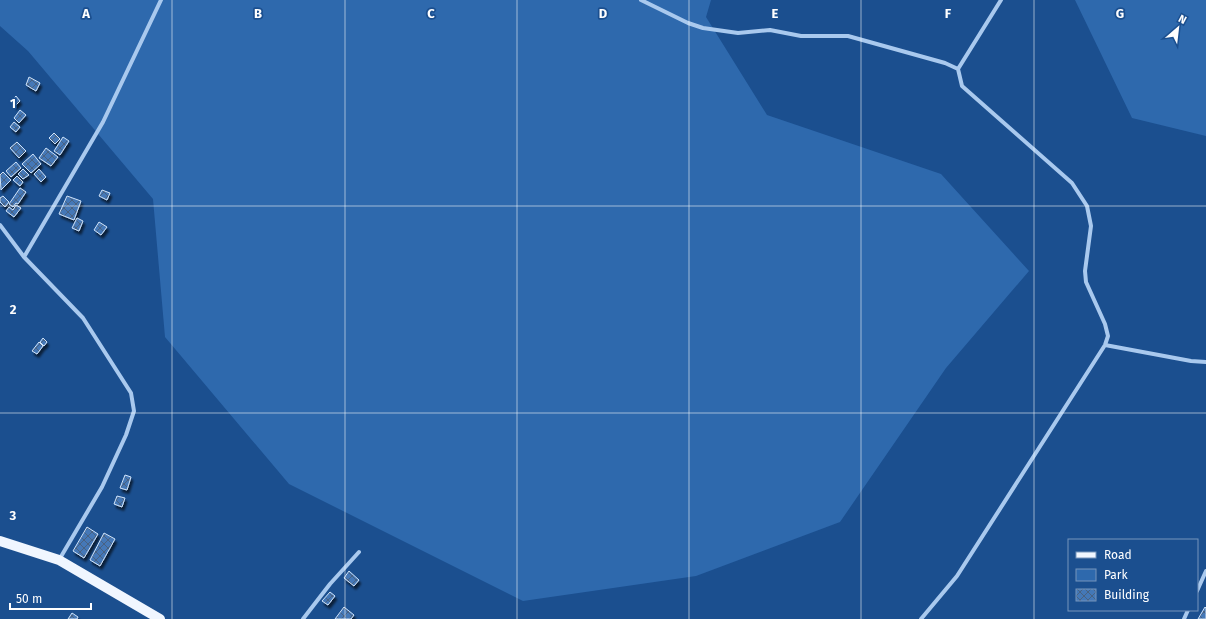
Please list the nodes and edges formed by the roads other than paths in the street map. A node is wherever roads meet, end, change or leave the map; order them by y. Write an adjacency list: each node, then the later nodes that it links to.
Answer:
1 (161, 0): 6 (street)
2 (641, 0): 4 (street)
3 (1001, 0): 4 (street)
4 (958, 69): 7 (street)
5 (0, 225): 6 (street)
6 (24, 257): 11 (street)
7 (1105, 345): 8 (street); 16 (street)
8 (1206, 362)
9 (0, 541): 11 (main road)
10 (359, 552): 15 (street)
11 (59, 560): 14 (main road)
12 (1206, 571): 13 (street)
13 (1198, 589)
14 (157, 618)
15 (303, 619)
16 (921, 619)

